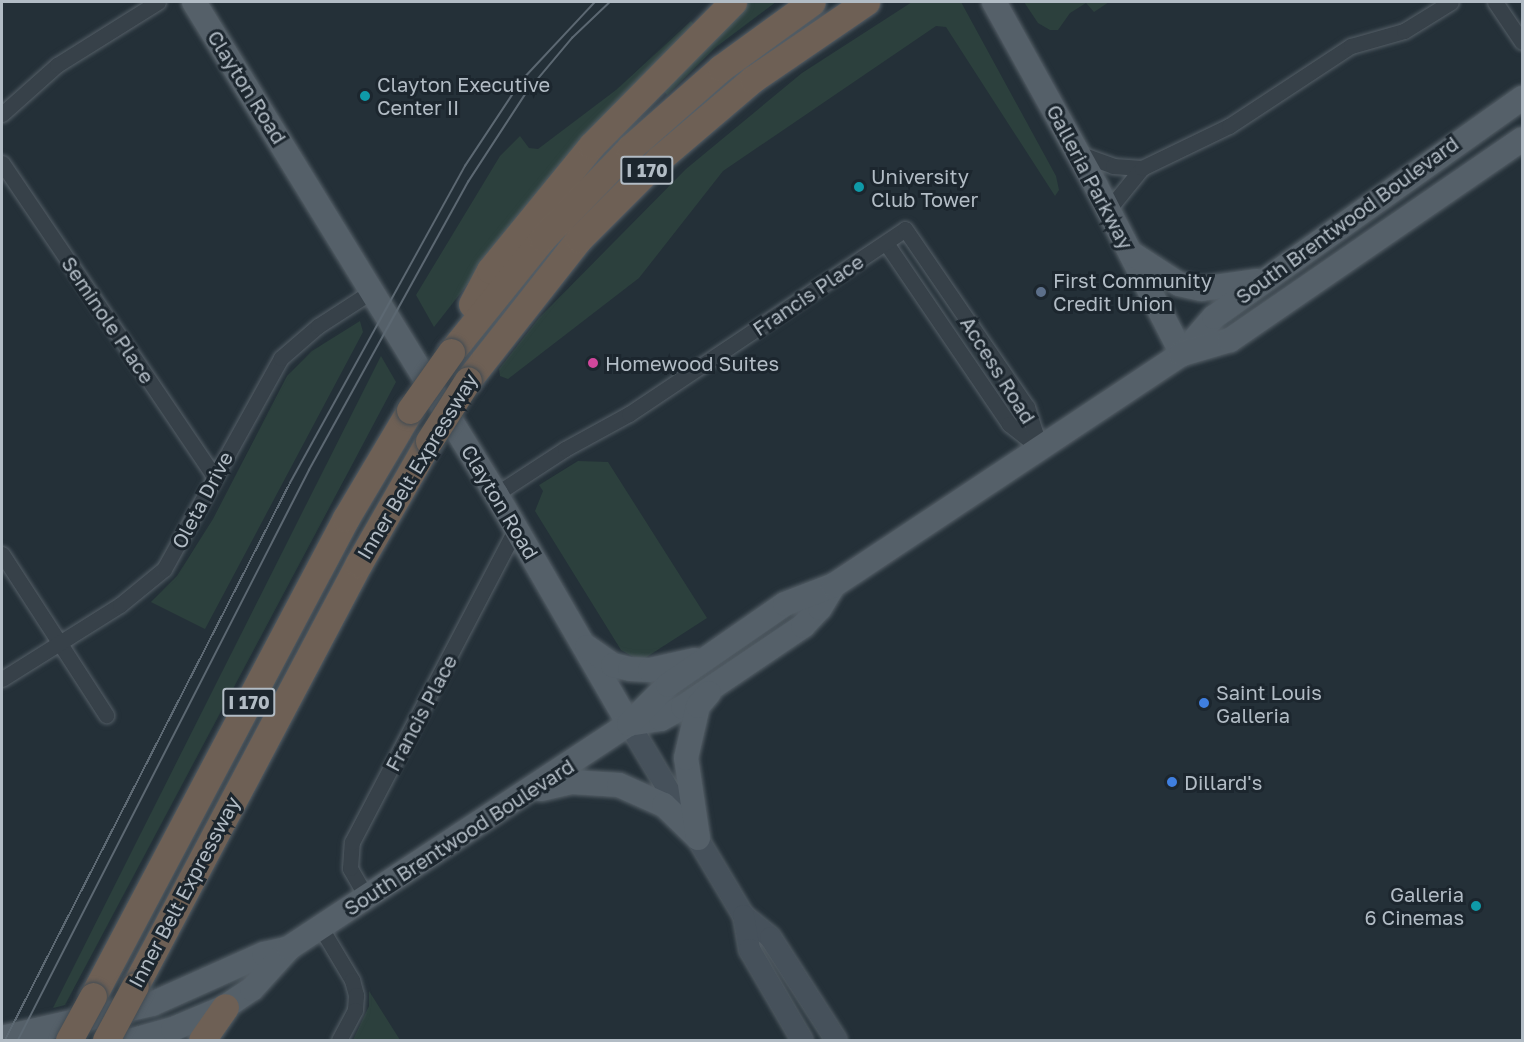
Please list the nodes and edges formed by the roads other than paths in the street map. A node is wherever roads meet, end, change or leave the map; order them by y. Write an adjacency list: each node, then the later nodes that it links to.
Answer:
1 (158, 2): 11 (street)
2 (194, 2): 21 (main road, Clayton Road)
3 (733, 2): 22 (highway)
4 (812, 2): 22 (highway, Inner Belt Expressway / I 170)
5 (866, 2): 46 (highway, Inner Belt Expressway / I 170, bridge)
6 (994, 2): 13 (main road, Galleria Parkway)
7 (1451, 2): 15 (street)
8 (1495, 2): 9 (street)
9 (1522, 42)
10 (1522, 98): 20 (main road, South Brentwood Boulevard)
11 (2, 114)
12 (1522, 139): 23 (main road, South Brentwood Boulevard)
13 (1078, 153): 15 (street); 16 (main road, Galleria Parkway)
14 (2, 163): 25 (street, Seminole Place)
15 (1142, 168): 16 (street)
16 (1108, 210): 19 (main road, Galleria Parkway)
17 (905, 230): 18 (street, Francis Place); 24 (street, Access Road)
18 (886, 243): 24 (street, Access Road); 26 (street, Francis Place)
19 (1129, 251): 20 (main road); 23 (main road, Galleria Parkway)
20 (1265, 279): 23 (main road, South Brentwood Boulevard)
21 (372, 291): 25 (street, Oleta Drive); 26 (main road, Clayton Road)
22 (451, 352): 45 (highway, Inner Belt Expressway / I 170, bridge)
23 (1182, 354): 24 (main road, South Brentwood Boulevard)
24 (1040, 448): 29 (main road, South Brentwood Boulevard)
25 (214, 476): 30 (street, Oleta Drive)
26 (496, 494): 27 (main road, Clayton Road)
27 (516, 528): 31 (main road, Clayton Road); 39 (street, Francis Place)
28 (2, 554): 30 (street)
29 (834, 585): 32 (main road, South Brentwood Boulevard); 34 (main road, South Brentwood Boulevard)
30 (57, 644): 33 (street, Oleta Drive); 35 (street)
31 (583, 644): 32 (main road); 36 (main road, Clayton Road)
32 (711, 655): 36 (main road, South Brentwood Boulevard)
33 (2, 679)
34 (716, 684): 36 (main road, South Brentwood Boulevard); 38 (main road)
35 (106, 715)
36 (629, 724): 37 (main road, South Brentwood Boulevard); 38 (main road, Clayton Road)
37 (524, 794): 38 (main road); 39 (main road, South Brentwood Boulevard)
38 (698, 838): 40 (main road, Clayton Road)
39 (367, 898): 41 (main road, South Brentwood Boulevard)
40 (743, 915): 50 (main road, Clayton Road); 51 (main road, Clayton Road)
41 (321, 928): 42 (main road, South Brentwood Boulevard); 49 (street)
42 (289, 948): 43 (main road, South Brentwood Boulevard); 44 (main road, South Brentwood Boulevard)
43 (225, 1006): 47 (main road, South Brentwood Boulevard); 48 (highway)
44 (2, 1038)
45 (69, 1041)
46 (106, 1041)
47 (132, 1041)
48 (202, 1041)
49 (339, 1041)
50 (802, 1041)
51 (836, 1041)

